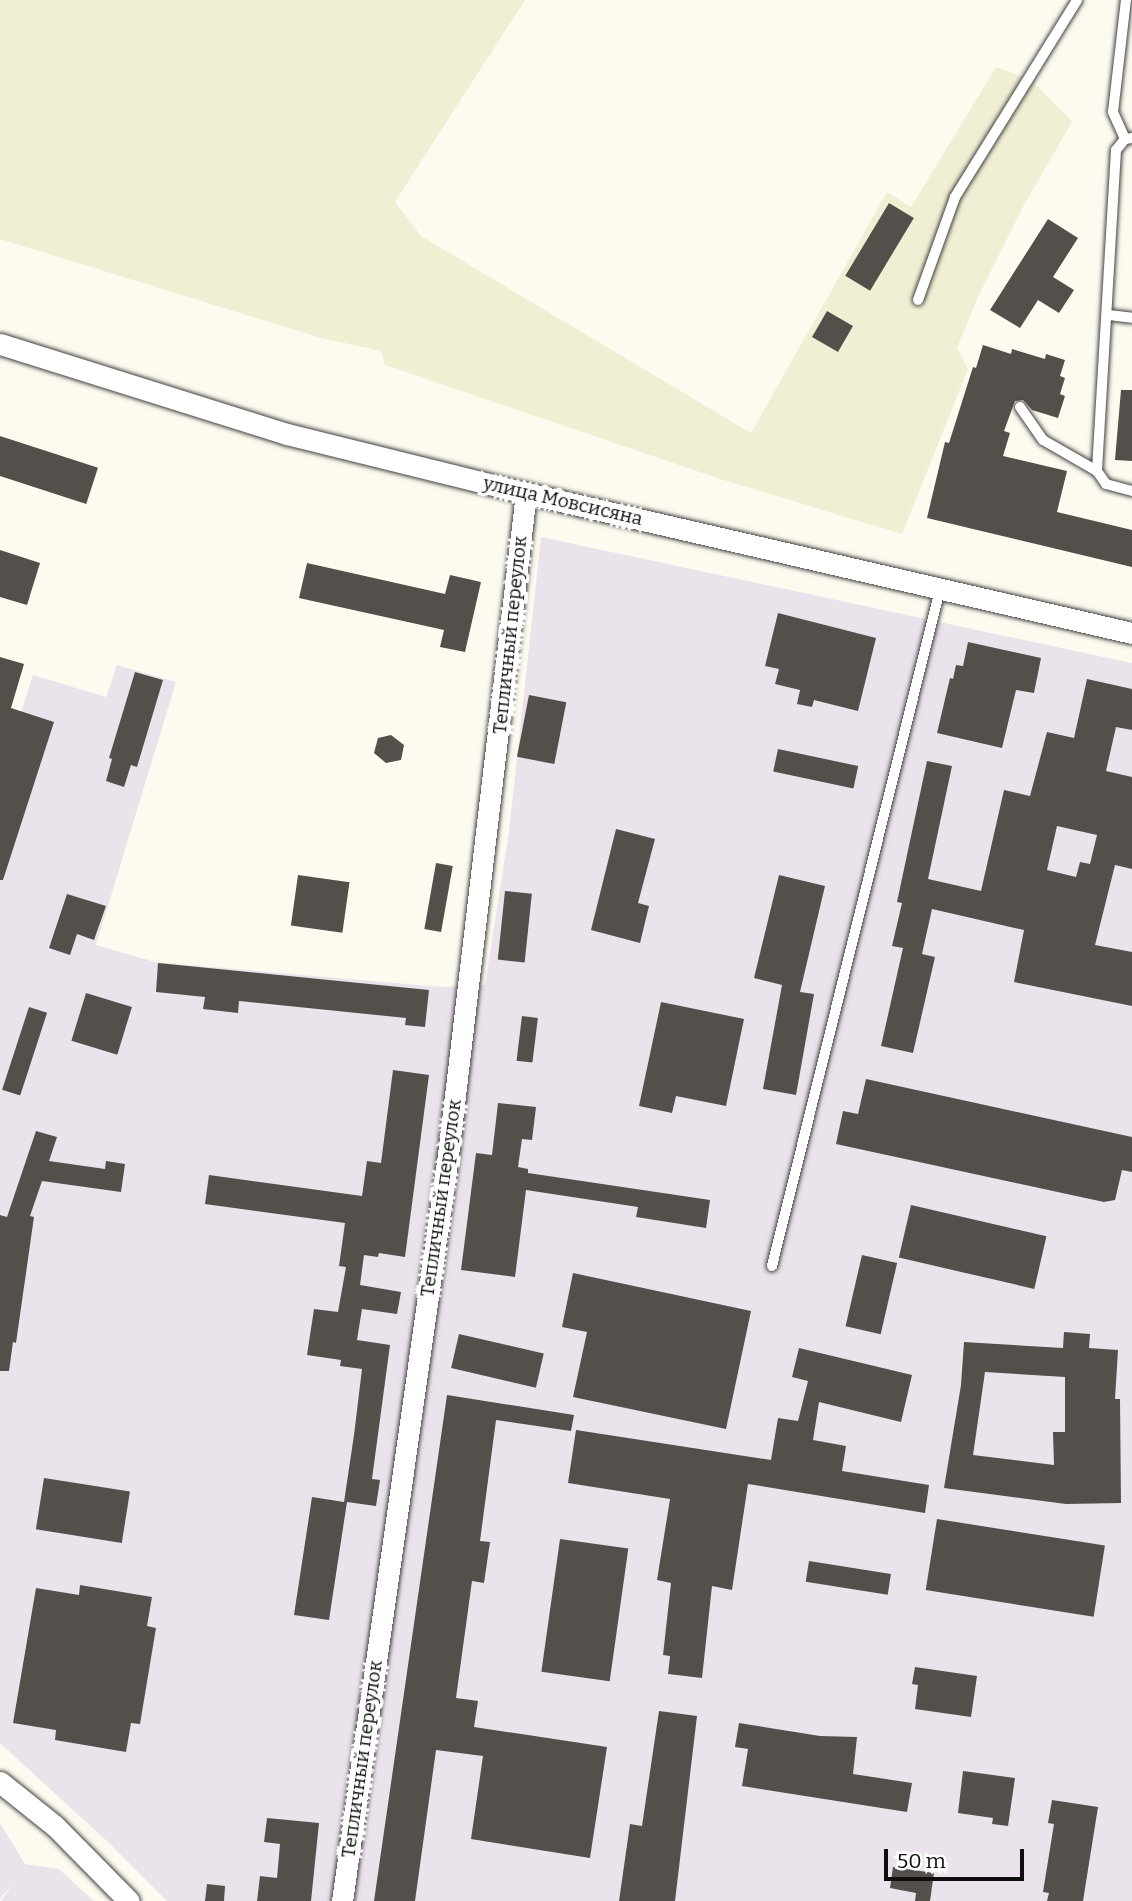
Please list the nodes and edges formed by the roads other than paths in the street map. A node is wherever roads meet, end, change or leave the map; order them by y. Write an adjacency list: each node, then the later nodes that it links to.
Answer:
1 (1077, 0): 4 (lane)
2 (1126, 0): 3 (lane)
3 (1128, 138): 5 (lane)
4 (918, 300)
5 (1109, 315): 6 (lane); 9 (lane)
6 (1132, 318)
7 (0, 344): 11 (street, улица Мовсисяна)
8 (1020, 407): 9 (lane)
9 (1097, 471): 10 (lane)
10 (1132, 491)
11 (526, 493): 12 (street, улица Мовсисяна); 17 (street, Тепличный переулок)
12 (940, 589): 13 (street, улица Мовсисяна); 14 (lane)
13 (1132, 633)
14 (772, 1266)
15 (0, 1782): 16 (street)
16 (129, 1901)
17 (342, 1901)

